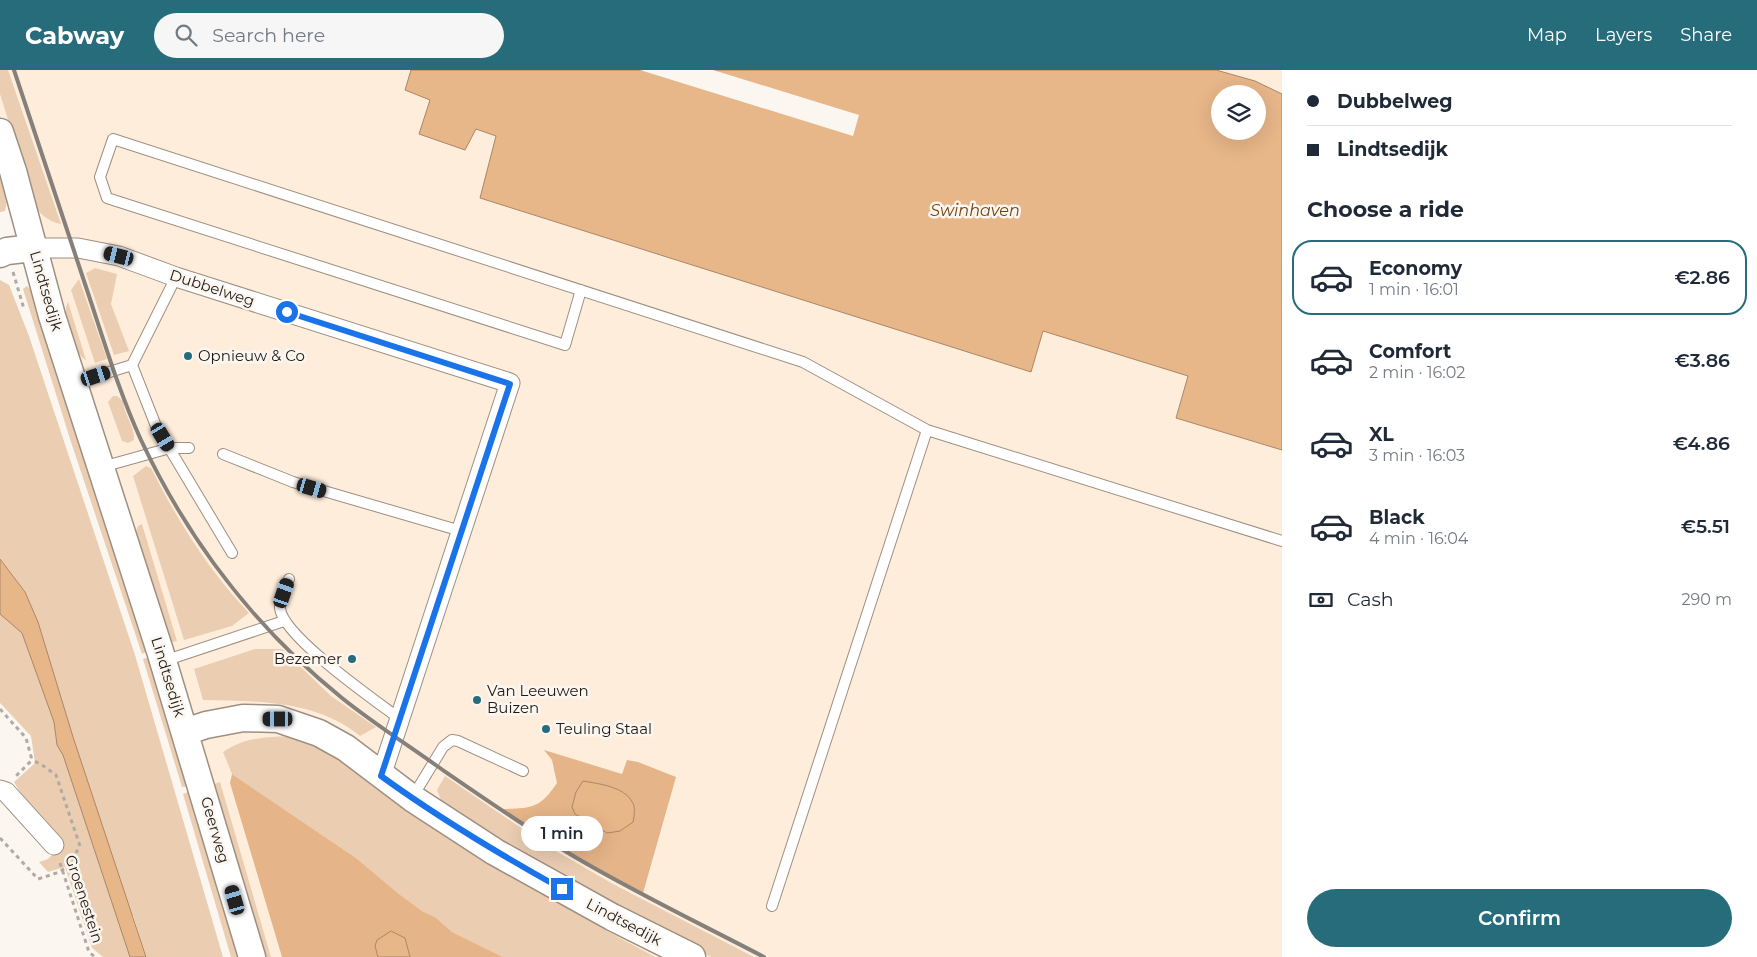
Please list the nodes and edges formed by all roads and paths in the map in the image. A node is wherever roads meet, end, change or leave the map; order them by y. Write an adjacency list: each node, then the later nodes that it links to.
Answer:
1 (0, 132): 2 (main road, Lindtsedijk)
2 (33, 248): 3 (main road); 4 (street, Dubbelweg); 7 (main road, Lindtsedijk)
3 (0, 254)
4 (176, 277): 6 (lane); 13 (street, Dubbelweg)
5 (581, 290): 5 (lane); 8 (lane)
6 (132, 366): 7 (lane); 9 (lane)
7 (74, 384): 12 (main road, Lindtsedijk)
8 (927, 430): 14 (lane); 30 (lane)
9 (170, 448): 10 (lane); 12 (lane); 15 (lane)
10 (189, 448)
11 (223, 454): 13 (lane)
12 (101, 468): 18 (main road, Lindtsedijk)
13 (461, 531): 20 (street, Dubbelweg)
14 (1282, 541)
15 (232, 553)
16 (289, 579): 17 (lane)
17 (284, 621): 18 (lane); 20 (lane)
18 (163, 661): 21 (main road, Lindtsedijk)
19 (0, 709): 22 (path)
20 (400, 720): 24 (street, Dubbelweg)
21 (185, 732): 24 (main road, Lindtsedijk); 32 (main road, Geerweg)
22 (32, 760): 25 (path); 29 (path)
23 (523, 771): 26 (lane)
24 (381, 776): 26 (main road, Lindtsedijk)
25 (3, 791): 28 (street)
26 (412, 798): 33 (main road, Lindtsedijk)
27 (0, 838): 29 (path)
28 (54, 846): 29 (path, Groenestein)
29 (63, 871): 31 (path, Groenestein)
30 (772, 906)
31 (95, 957)
32 (252, 957)
33 (692, 957)

